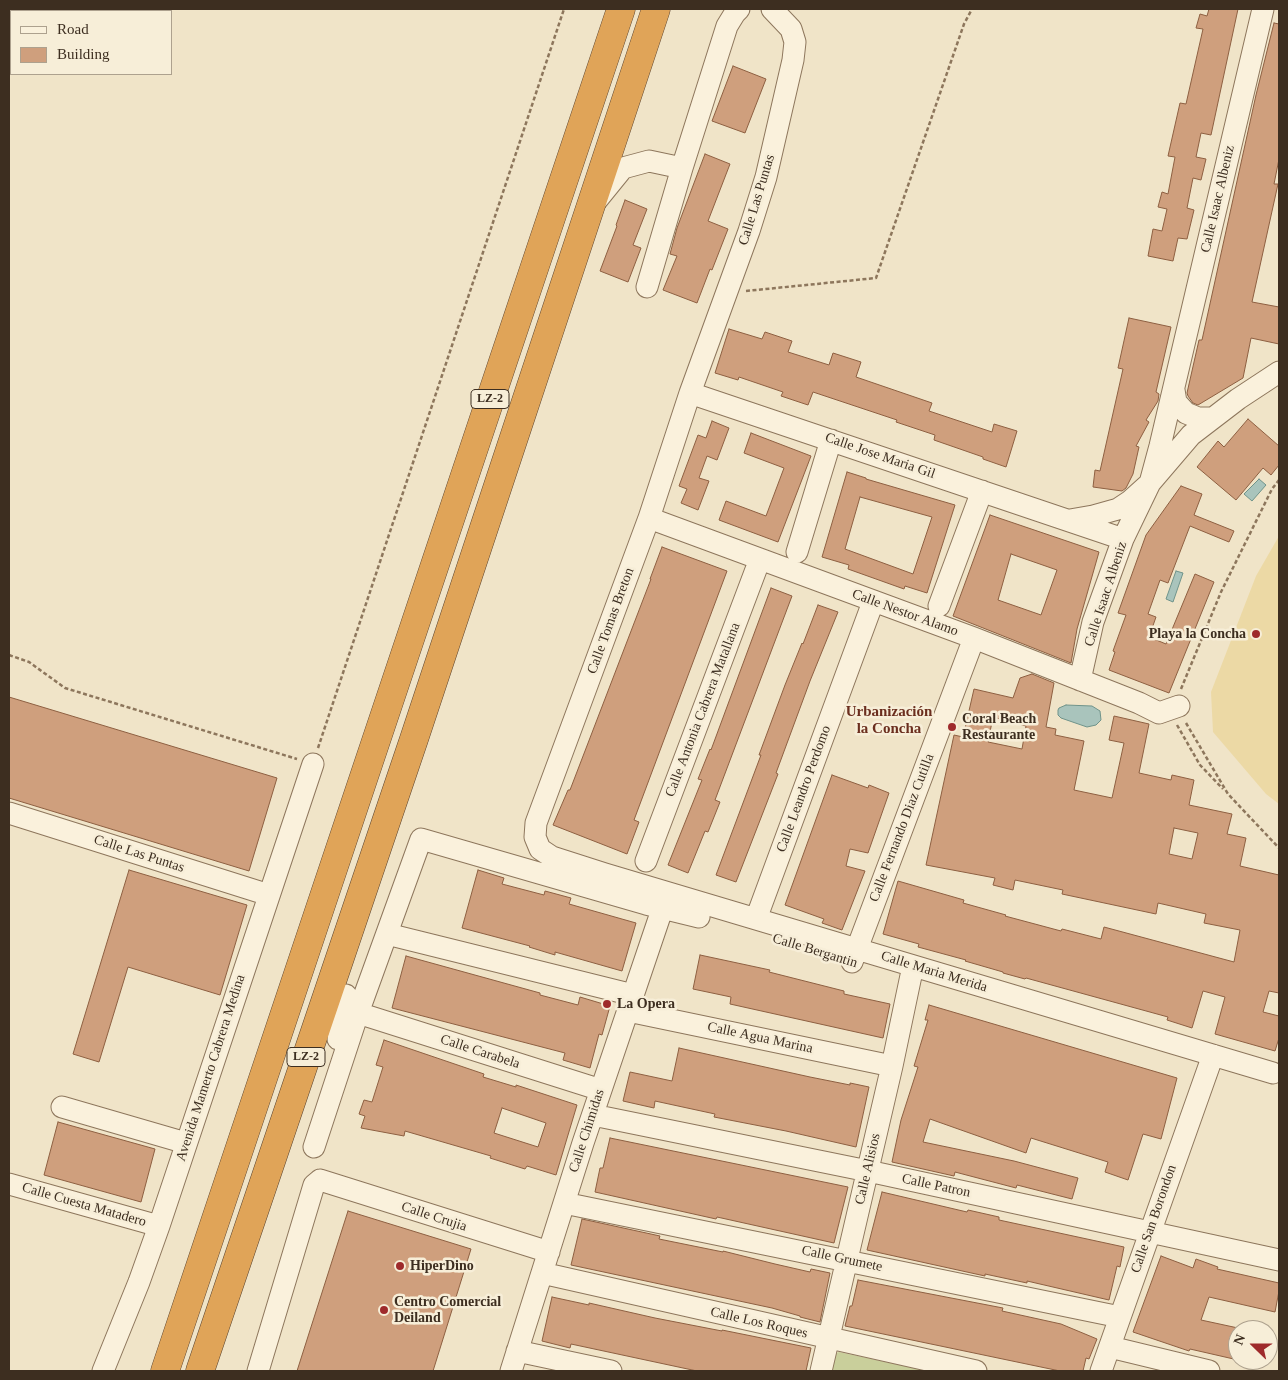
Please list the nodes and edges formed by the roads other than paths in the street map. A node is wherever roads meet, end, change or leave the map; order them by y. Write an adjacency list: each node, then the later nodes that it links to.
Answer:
1 (621, 9): 51 (highway, LZ-2)
2 (656, 9): 7 (highway, LZ-2)
3 (739, 9): 6 (street)
4 (772, 9): 11 (street, Calle Las Puntas)
5 (1263, 9): 10 (street, Calle Isaac Albeniz)
6 (682, 168): 7 (street); 8 (street)
7 (589, 210): 26 (highway, LZ-2)
8 (647, 286)
9 (1279, 372): 12 (street, Calle Isaac Albeniz)
10 (1174, 390): 12 (street); 14 (street, Calle Isaac Albeniz)
11 (690, 393): 13 (street, Calle Jose Maria Gil); 16 (street, Calle Tomas Breton)
12 (1213, 418): 14 (street, Calle Isaac Albeniz)
13 (831, 440): 15 (street, Calle Jose Maria Gil); 19 (street)
14 (1150, 483): 17 (street); 18 (street, Calle Isaac Albeniz)
15 (982, 491): 17 (street, Calle Jose Maria Gil); 22 (street)
16 (649, 518): 20 (street, Calle Nestor Alamo); 30 (street, Calle Tomas Breton)
17 (1070, 520): 18 (street, Calle Jose Maria Gil)
18 (1123, 538): 24 (street, Calle Isaac Albeniz)
19 (796, 552)
20 (760, 559): 21 (street, Calle Nestor Alamo); 29 (street, Calle Antonia Cabrera Matallana)
21 (873, 602): 23 (street, Calle Nestor Alamo); 33 (street, Calle Leandro Perdomo)
22 (939, 606)
23 (974, 638): 24 (street, Calle Nestor Alamo); 35 (street, Calle Fernando Diaz Cutilla)
24 (1080, 680): 25 (street, Calle Nestor Alamo)
25 (1169, 709)
26 (413, 742): 38 (highway, LZ-2); 64 (highway, LZ-2)
27 (313, 764): 31 (street, Avenida Mamerto Cabrera Medina)
28 (9, 813): 31 (street, Calle Las Puntas)
29 (646, 861): 30 (street); 32 (street)
30 (604, 874): 32 (street)
31 (269, 895): 45 (street, Avenida Mamerto Cabrera Medina)
32 (665, 900): 33 (street); 34 (street, Calle Bergantin); 35 (street, Calle Bergantin); 37 (street, Calle Chimidas)
33 (756, 919): 35 (street)
34 (387, 934): 37 (street, Calle Agua Marina); 38 (street)
35 (854, 955): 36 (street, Calle Bergantin)
36 (912, 973): 39 (street, Calle Bergantin); 40 (street, Calle Alisios)
37 (631, 1003): 40 (street, Calle Agua Marina); 42 (street, Calle Chimidas)
38 (352, 1004): 42 (street, Calle Carabela); 47 (street); 65 (highway, LZ-2)
39 (1210, 1061): 41 (street); 52 (street, Calle San Borondon)
40 (892, 1066): 46 (street, Calle Alisios)
41 (1273, 1073)
42 (601, 1090): 44 (street, Calle Chimidas)
43 (62, 1107): 45 (street)
44 (593, 1116): 46 (street, Calle Patron); 49 (street, Calle Chimidas)
45 (186, 1143): 50 (street, Avenida Mamerto Cabrera Medina)
46 (868, 1171): 52 (street, Calle Patron); 54 (street, Calle Alisios)
47 (320, 1180): 53 (street, Calle Crujia); 66 (street)
48 (9, 1184): 50 (street, Calle Cuesta Matadero)
49 (564, 1202): 53 (street, Calle Chimidas); 54 (street, Calle Grumete)
50 (159, 1226): 61 (street, Avenida Mamerto Cabrera Medina)
51 (211, 1232): 62 (highway, LZ-2); 63 (highway, LZ-2)
52 (1150, 1232): 55 (street, Calle Patron); 57 (street, Calle San Borondon)
53 (549, 1252): 56 (street, Calle Chimidas)
54 (847, 1260): 57 (street, Calle Grumete); 58 (street, Calle Alisios)
55 (1279, 1260)
56 (542, 1273): 58 (street, Calle Los Roques); 60 (street, Calle Chimidas)
57 (1120, 1317): 59 (street, Calle San Borondon)
58 (829, 1339): 68 (street, Calle Alisios); 69 (street, Calle Los Roques)
59 (1110, 1347): 70 (street, Calle San Borondon); 71 (street)
60 (514, 1361): 67 (street)
61 (103, 1371)
62 (147, 1371)
63 (165, 1371)
64 (200, 1371)
65 (218, 1371)
66 (258, 1371)
67 (611, 1371)
68 (821, 1371)
69 (976, 1371)
70 (1101, 1371)
71 (1209, 1371)

